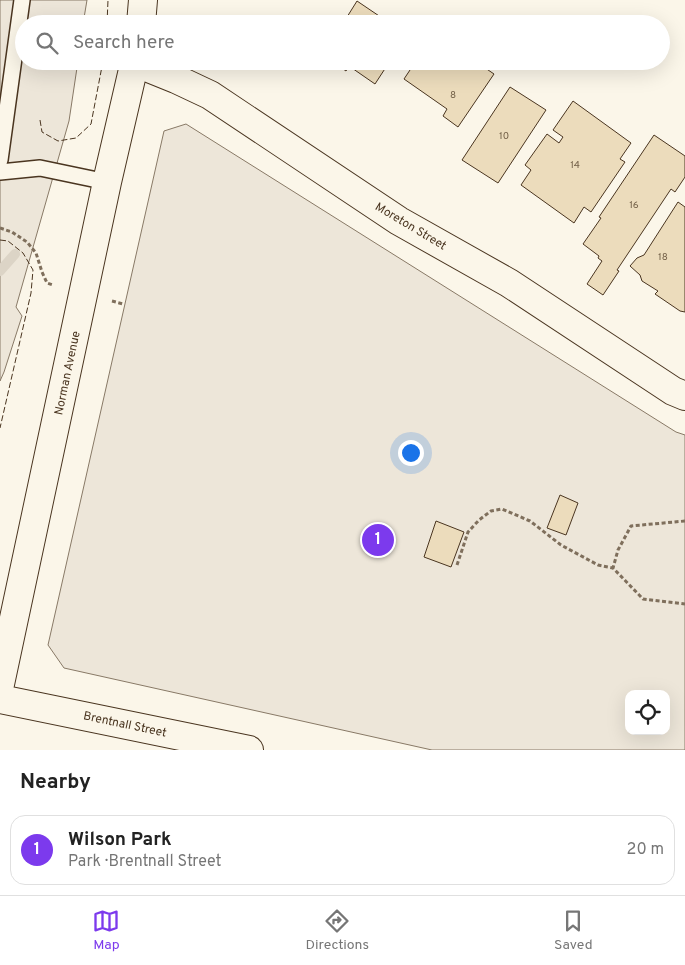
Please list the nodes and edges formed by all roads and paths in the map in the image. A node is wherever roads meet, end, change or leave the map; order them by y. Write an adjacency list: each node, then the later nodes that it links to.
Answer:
1 (22, 0): 3 (lane)
2 (143, 0): 4 (street)
3 (20, 15)
4 (142, 15)
5 (15, 51): 8 (lane)
6 (132, 70): 10 (street, Norman Avenue)
7 (154, 70): 11 (street, Moreton Street)
8 (0, 160)
9 (0, 172): 10 (lane)
10 (107, 182): 16 (street, Norman Avenue)
11 (685, 396)
12 (685, 521): 14 (path)
13 (457, 565): 14 (path)
14 (613, 568): 15 (path)
15 (685, 604)
16 (0, 684)
17 (0, 699): 18 (street, Brentnall Street)
18 (249, 750)

